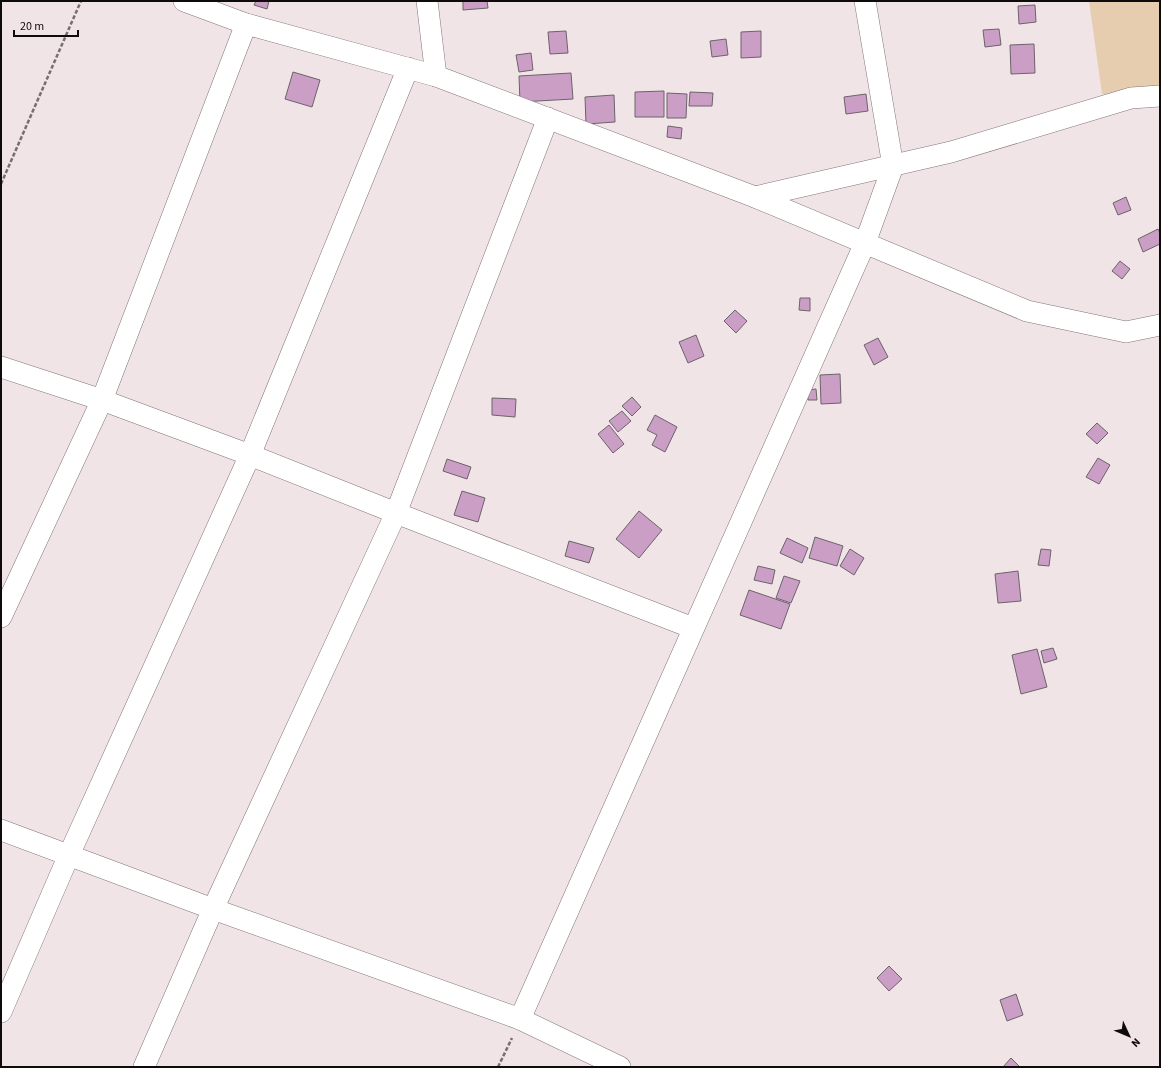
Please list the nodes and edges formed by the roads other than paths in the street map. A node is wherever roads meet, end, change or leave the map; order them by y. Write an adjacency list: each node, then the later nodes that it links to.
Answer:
1 (184, 1): 4 (street)
2 (427, 1): 6 (street)
3 (865, 1): 9 (street)
4 (246, 24): 5 (street); 14 (street)
5 (408, 68): 6 (street); 15 (street)
6 (436, 76): 8 (street)
7 (1160, 96): 9 (street)
8 (548, 118): 10 (street); 16 (street)
9 (893, 166): 10 (street); 11 (street)
10 (755, 197): 11 (street)
11 (865, 243): 12 (street); 18 (street)
12 (1160, 325)
13 (1, 367): 14 (street)
14 (102, 400): 15 (street); 17 (street)
15 (250, 454): 16 (street); 20 (street)
16 (396, 513): 18 (street); 21 (street)
17 (1, 617)
18 (693, 628): 23 (street)
19 (1, 830): 20 (street)
20 (69, 855): 21 (street); 22 (street)
21 (213, 909): 23 (street); 24 (street)
22 (1, 1012)
23 (520, 1019): 25 (street)
24 (144, 1067)
25 (620, 1067)

